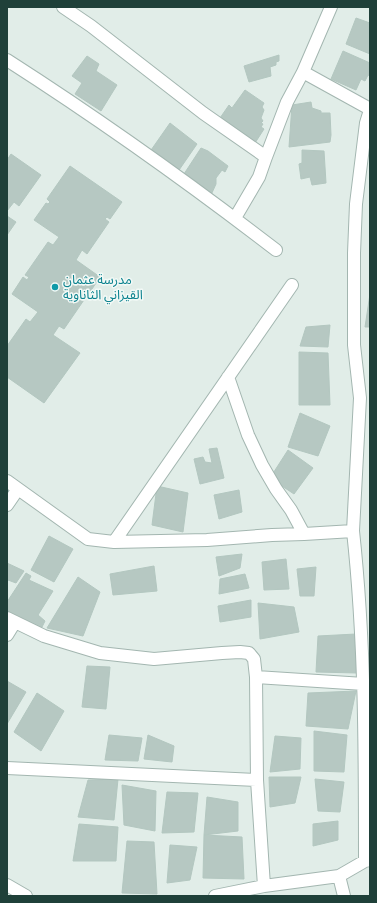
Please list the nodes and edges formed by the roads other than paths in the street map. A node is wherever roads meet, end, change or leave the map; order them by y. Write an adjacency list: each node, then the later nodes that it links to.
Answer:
1 (63, 7): 7 (street)
2 (331, 7): 4 (street)
3 (7, 60): 8 (street)
4 (303, 72): 5 (street); 7 (street)
5 (370, 110): 6 (street)
6 (366, 150): 15 (street)
7 (266, 157): 8 (street)
8 (235, 218): 9 (street)
9 (276, 250)
10 (292, 285): 11 (street)
11 (228, 376): 16 (street); 17 (street)
12 (7, 481): 13 (street)
13 (18, 489): 14 (street); 17 (street)
14 (7, 505)
15 (353, 531): 16 (street); 18 (street)
16 (304, 534): 17 (street)
17 (114, 542)
18 (364, 593): 22 (street)
19 (11, 620): 20 (street); 21 (street)
20 (7, 635)
21 (256, 677): 22 (street); 25 (street)
22 (364, 684): 23 (street)
23 (368, 728): 26 (street)
24 (7, 768): 25 (street)
25 (257, 780): 29 (street)
26 (368, 861): 27 (street)
27 (339, 876): 29 (street); 32 (street)
28 (7, 885): 30 (street)
29 (264, 886): 31 (street)
30 (26, 896)
31 (215, 896)
32 (344, 896)

